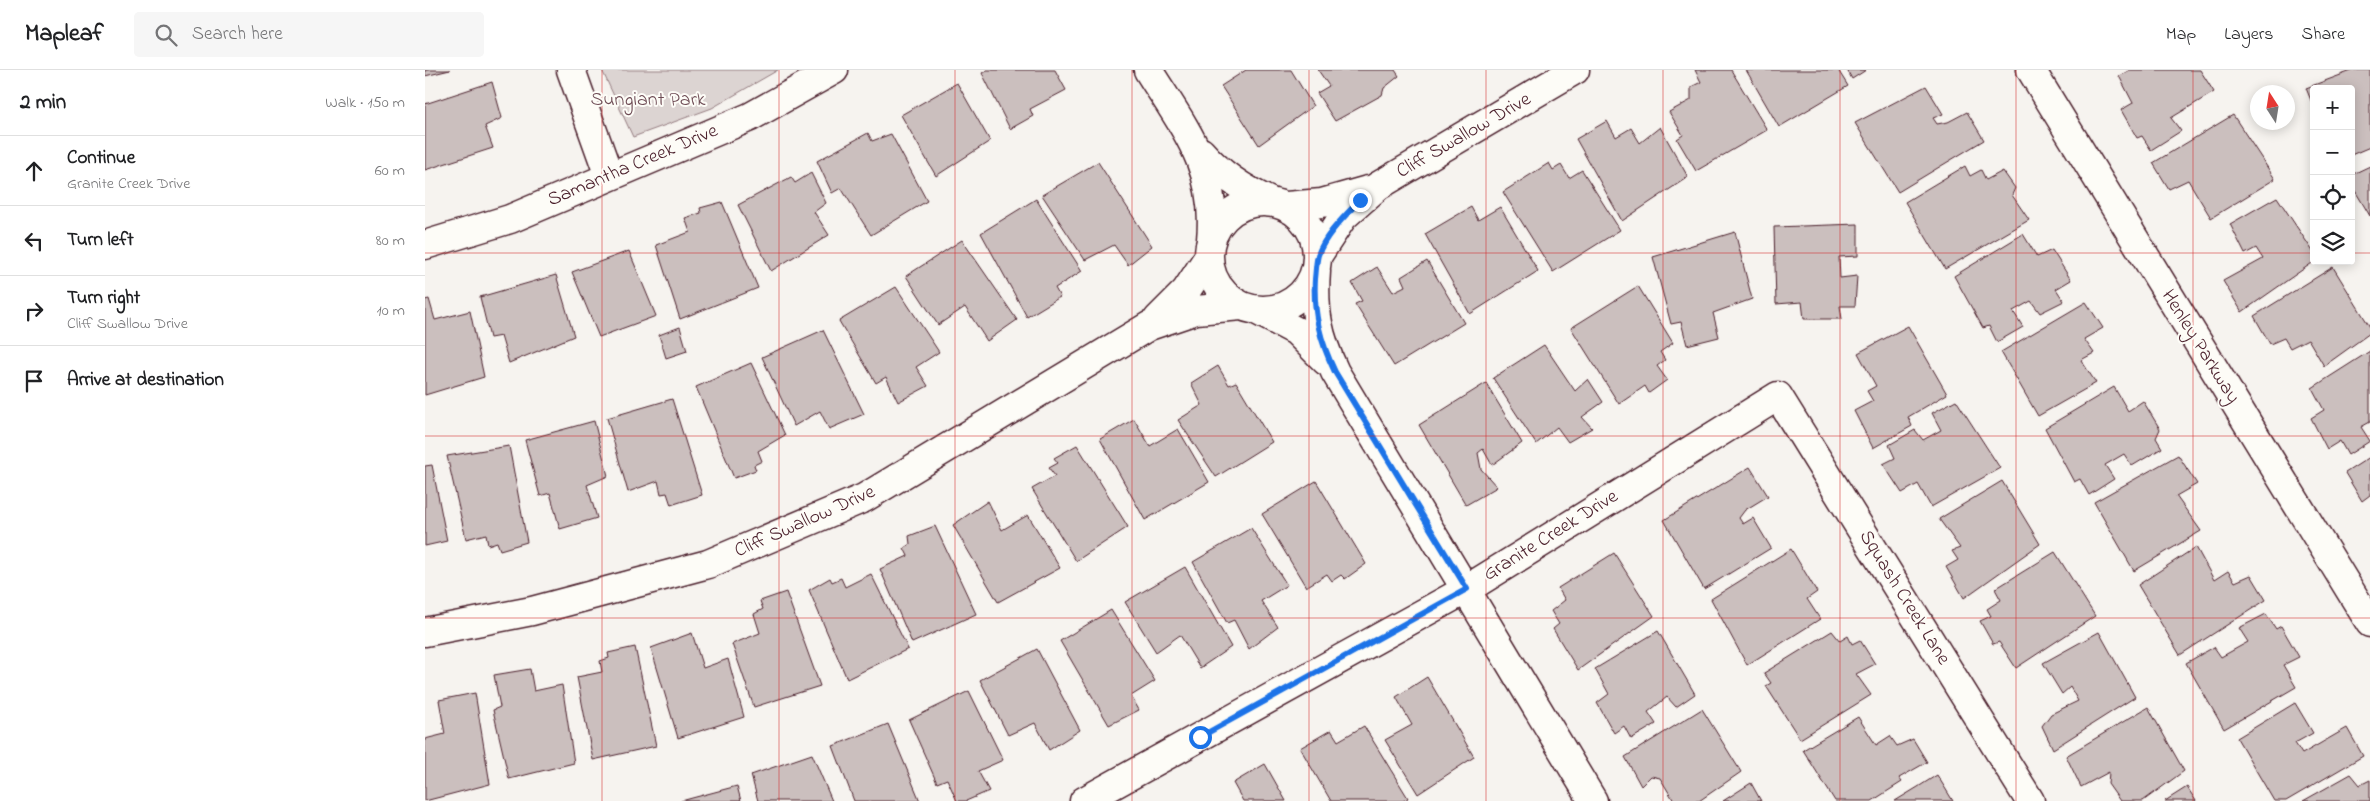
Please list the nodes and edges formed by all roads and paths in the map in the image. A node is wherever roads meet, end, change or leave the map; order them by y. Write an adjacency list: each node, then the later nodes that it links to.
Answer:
1 (571, 70): 7 (street)
2 (834, 70): 7 (street, Samantha Creek Drive)
3 (1148, 70): 6 (street)
4 (1575, 70): 8 (street, Cliff Swallow Drive)
5 (2031, 70): 18 (street, Henley Parkway)
6 (1194, 144): 9 (street); 11 (street)
7 (609, 176): 10 (street, Samantha Creek Drive)
8 (1378, 186): 9 (street, Cliff Swallow Drive); 12 (street, Cliff Swallow Drive)
9 (1279, 204): 11 (street); 12 (street)
10 (425, 244)
11 (1210, 249): 13 (street); 14 (street, Cliff Swallow Drive)
12 (1317, 263): 13 (street); 15 (street)
13 (1249, 308): 14 (street, Cliff Swallow Drive); 15 (street)
14 (1149, 326): 19 (street, Cliff Swallow Drive)
15 (1335, 372): 17 (street)
16 (1778, 396): 17 (street, Granite Creek Drive); 22 (street, Squash Creek Lane)
17 (1467, 589): 20 (street, Granite Creek Drive); 21 (street)
18 (2370, 623)
19 (425, 632)
20 (1084, 801)
21 (1593, 801)
22 (2030, 801)

